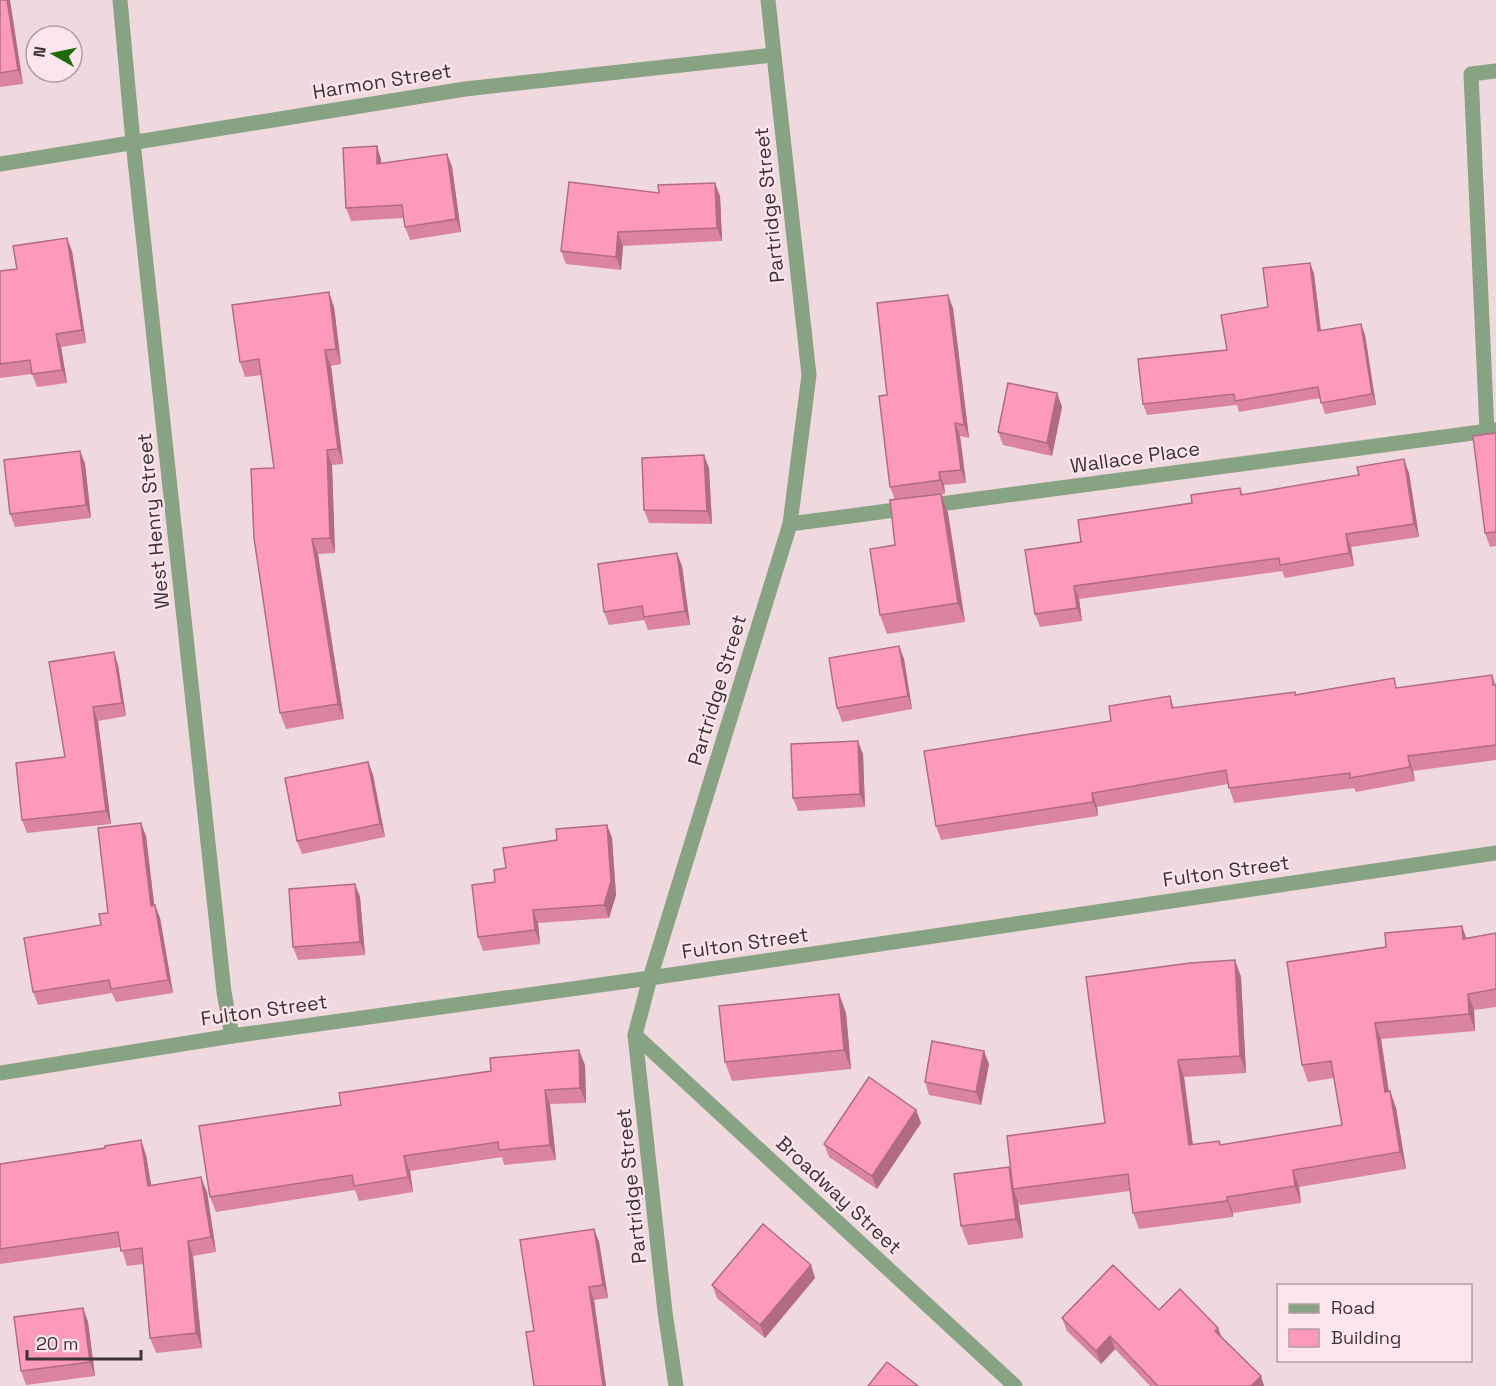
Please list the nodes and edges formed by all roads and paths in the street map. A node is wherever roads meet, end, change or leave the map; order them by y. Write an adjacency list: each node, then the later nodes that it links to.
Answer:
1 (120, 0): 5 (street, West Henry Street)
2 (768, 0): 3 (street, Partridge Street)
3 (773, 55): 5 (street, Harmon Street); 8 (street, Partridge Street)
4 (1496, 71): 7 (street, Wallace Place)
5 (133, 142): 6 (street, Harmon Street); 12 (street, West Henry Street)
6 (0, 164)
7 (1491, 431): 8 (street, Wallace Place)
8 (790, 524): 10 (street, Partridge Street)
9 (1496, 853): 10 (street, Fulton Street)
10 (650, 978): 11 (street, Partridge Street); 12 (street, Fulton Street)
11 (635, 1035): 14 (street, Partridge Street); 15 (street, Broadway Street)
12 (232, 1036): 13 (street, Fulton Street)
13 (0, 1073)
14 (676, 1386)
15 (1015, 1386)

